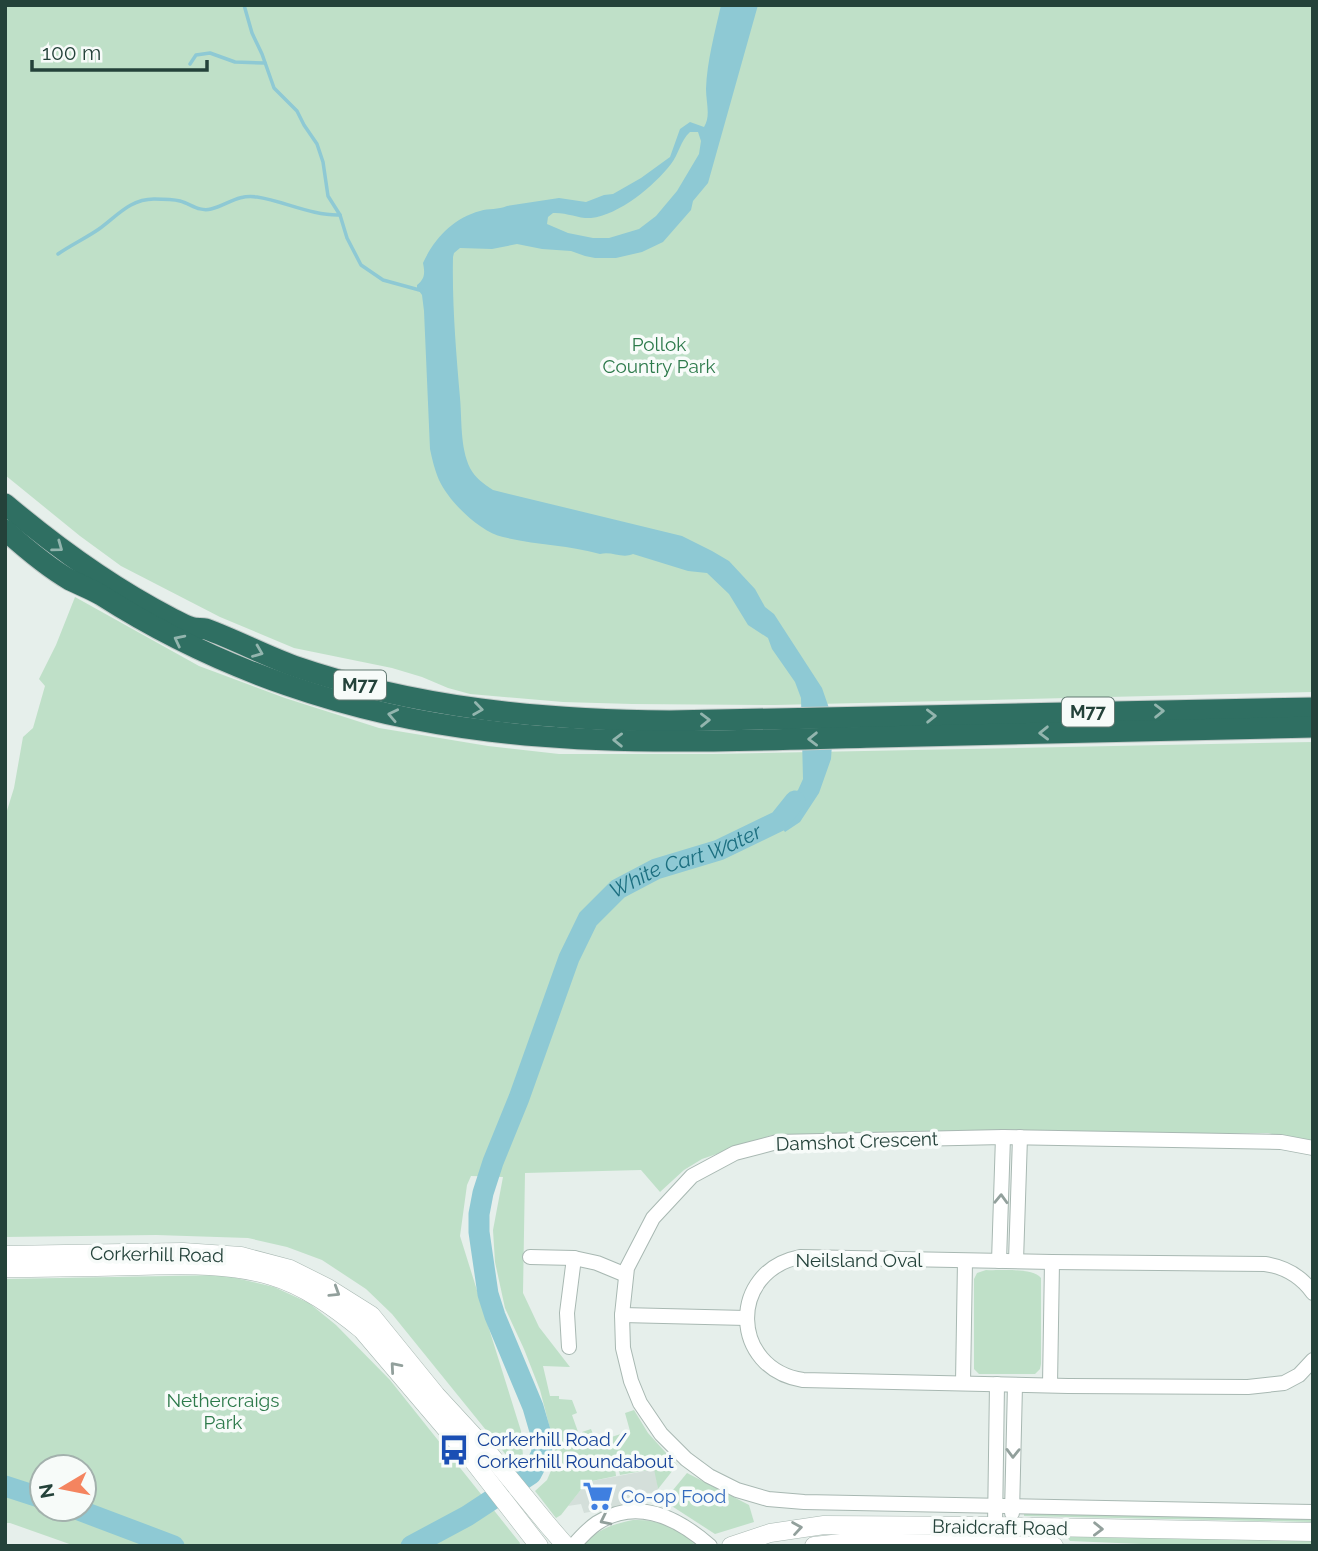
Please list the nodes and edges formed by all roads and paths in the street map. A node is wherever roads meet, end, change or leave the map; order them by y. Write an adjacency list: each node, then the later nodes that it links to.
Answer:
1 (5, 504): 6 (highway, M77, one-way to 6)
2 (5, 530): 6 (highway, M77, one-way to 2)
3 (1313, 708): 4 (highway, M77, one-way to 3)
4 (864, 727): 5 (highway, M77, one-way to 4); 6 (highway, M77)
5 (1313, 727)
6 (760, 730)
7 (1003, 1136): 8 (street, Damshot Crescent); 14 (street, one-way to 7); 18 (street, Damshot Crescent)
8 (1020, 1137): 9 (street, Damshot Crescent); 15 (street)
9 (1313, 1148)
10 (5, 1255): 28 (street, Corkerhill Road, one-way to 28)
11 (530, 1257): 12 (street)
12 (574, 1258): 18 (street); 22 (street)
13 (965, 1261): 14 (street, Neilsland Oval); 21 (street, Neilsland Oval); 24 (street)
14 (999, 1261): 15 (street, Neilsland Oval)
15 (1016, 1261): 16 (street, Neilsland Oval)
16 (1052, 1262): 19 (street, Neilsland Oval); 27 (street)
17 (5, 1269): 28 (street, Corkerhill Road, one-way to 17)
18 (626, 1275): 20 (street, Damshot Crescent)
19 (1313, 1293)
20 (622, 1315): 21 (street); 30 (street, Damshot Crescent)
21 (746, 1318): 24 (street)
22 (569, 1347)
23 (1313, 1360): 27 (street)
24 (963, 1383): 25 (street)
25 (998, 1384): 26 (street); 31 (street)
26 (1015, 1385): 27 (street); 32 (street, one-way to 32)
27 (1050, 1385)
28 (477, 1452): 29 (street, Corkerhill Road)
29 (510, 1494): 35 (street, Corkerhill Road); 38 (street, Corkerhill Road)
30 (804, 1503): 31 (street, Braidcraft Road)
31 (995, 1505): 32 (street, Braidcraft Road); 36 (street)
32 (1012, 1506): 33 (street, Braidcraft Road); 36 (street)
33 (1313, 1511)
34 (1313, 1532): 36 (street, Braidcraft Road, one-way to 34)
35 (534, 1539)
36 (1003, 1539): 37 (street, Braidcraft Road, one-way to 36); 42 (street, Braidcraft Road); 43 (street, Braidcraft Road)
37 (767, 1540): 41 (street, Braidcraft Road)
38 (566, 1546)
39 (573, 1546): 40 (street, one-way to 39)
40 (710, 1546)
41 (731, 1546)
42 (814, 1546)
43 (1054, 1546)

